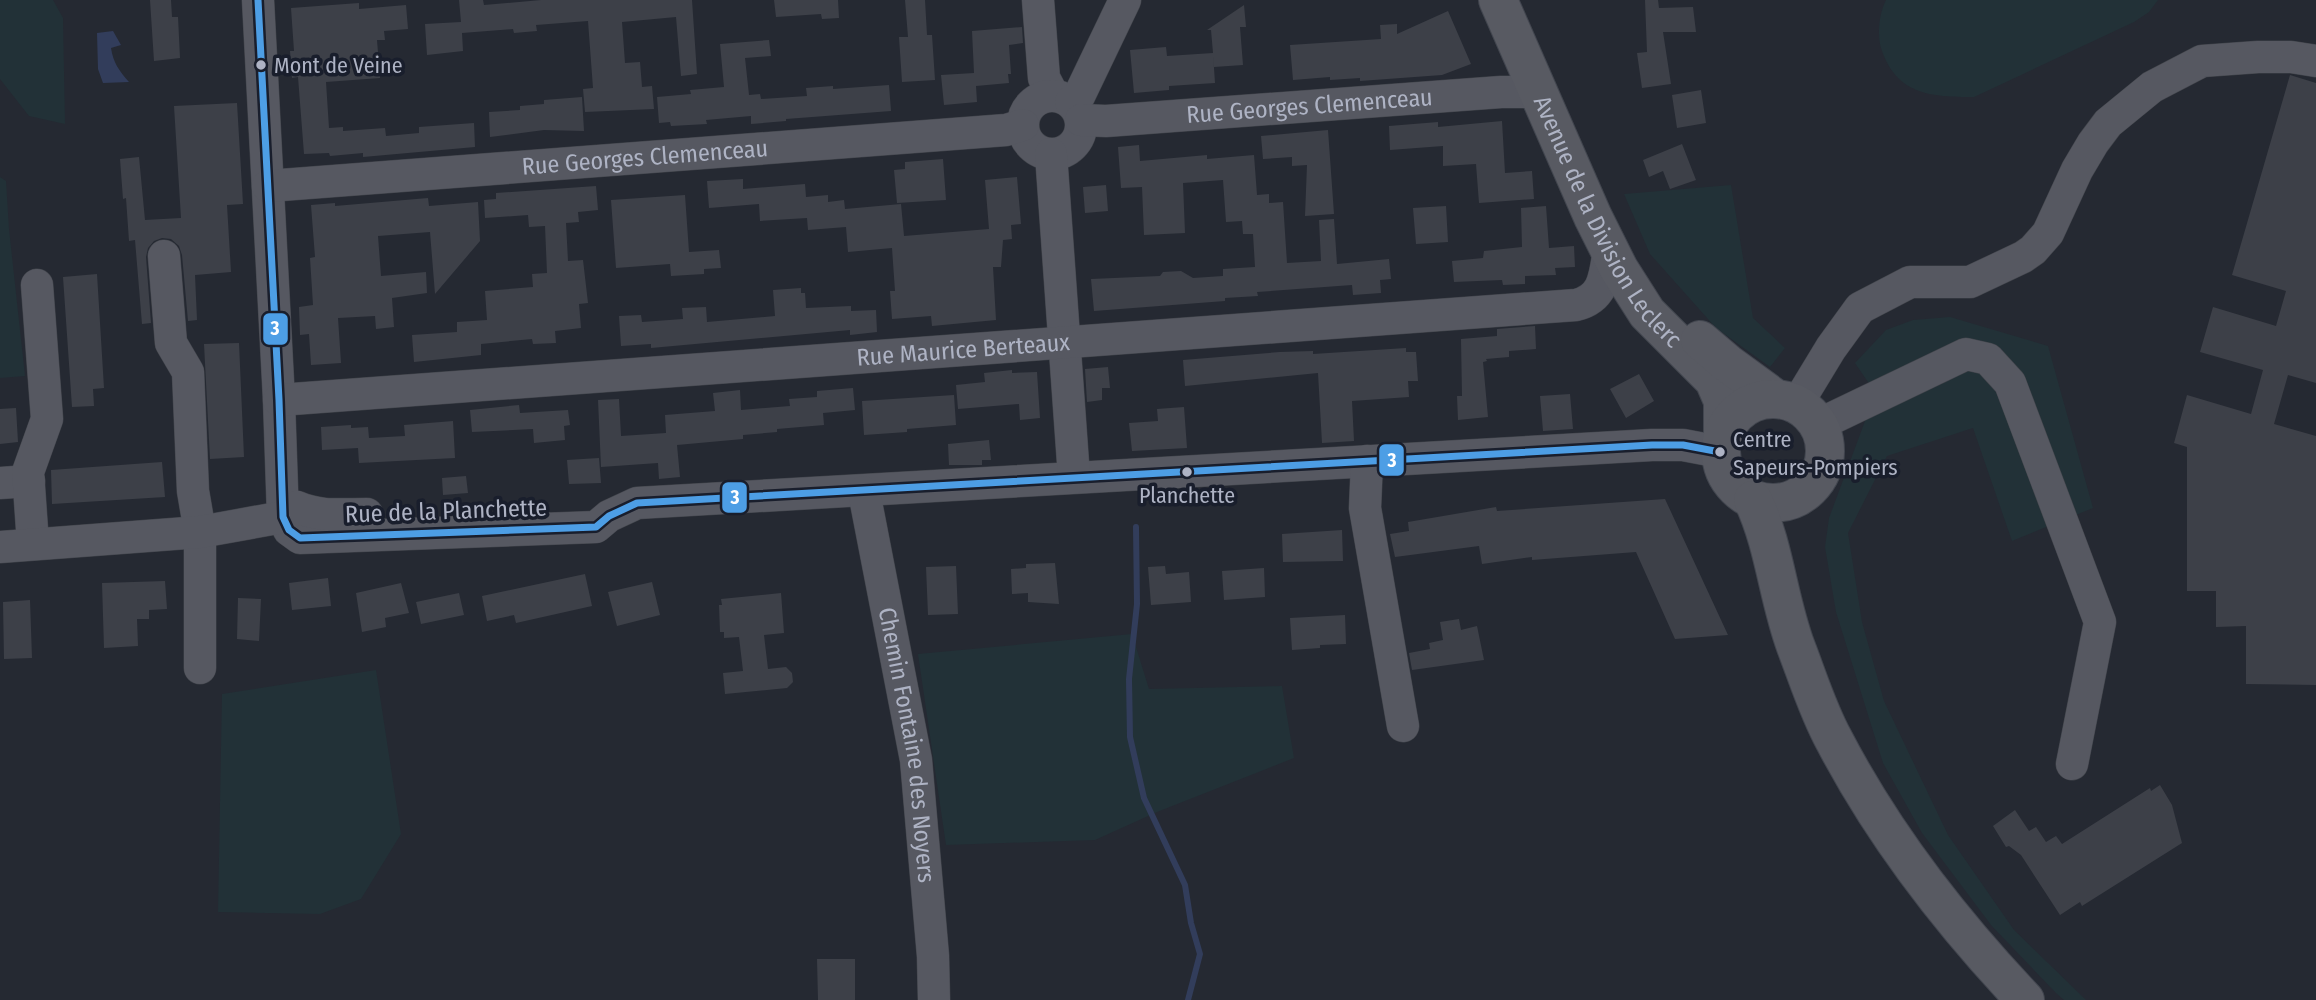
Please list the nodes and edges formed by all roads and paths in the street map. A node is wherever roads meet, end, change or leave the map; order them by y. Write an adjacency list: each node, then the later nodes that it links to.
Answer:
1 (258, 0): 10 (street)
2 (1038, 0): 7 (street)
3 (1125, 0): 7 (street)
4 (1497, 0): 5 (main road, Avenue de la Division Leclerc)
5 (1524, 57): 7 (street, Rue Georges Clemenceau); 11 (main road, Avenue de la Division Leclerc); 16 (main road, Avenue de la Division Leclerc)
6 (2316, 61): 16 (street)
7 (1068, 105): 8 (street); 9 (street)
8 (1023, 125): 9 (street); 10 (street, Rue Georges Clemenceau)
9 (1051, 154): 14 (street)
10 (268, 186): 15 (street)
11 (1609, 249): 14 (street, Rue Maurice Berteaux); 17 (main road, Avenue de la Division Leclerc)
12 (164, 256): 25 (street)
13 (37, 285): 20 (street)
14 (1065, 341): 15 (street, Rue Maurice Berteaux); 19 (street)
15 (279, 400): 24 (street)
16 (1797, 409): 17 (main road); 22 (main road); 30 (street)
17 (1721, 442): 18 (street, Rue de la Planchette); 23 (main road)
18 (1367, 461): 19 (street, Rue de la Planchette); 29 (street)
19 (1074, 477): 21 (street, Rue de la Planchette)
20 (14, 482): 26 (street)
21 (864, 492): 24 (street, Rue de la Planchette); 32 (street, Chemin Fontaine des Noyers)
22 (1795, 499): 23 (main road); 31 (main road)
23 (1753, 500): 31 (main road)
24 (283, 517): 25 (street)
25 (200, 532): 26 (street); 28 (street)
26 (33, 544): 27 (street)
27 (0, 547)
28 (200, 667)
29 (1403, 726)
30 (2072, 764)
31 (1867, 795): 33 (main road)
32 (934, 1000)
33 (2025, 1000)

